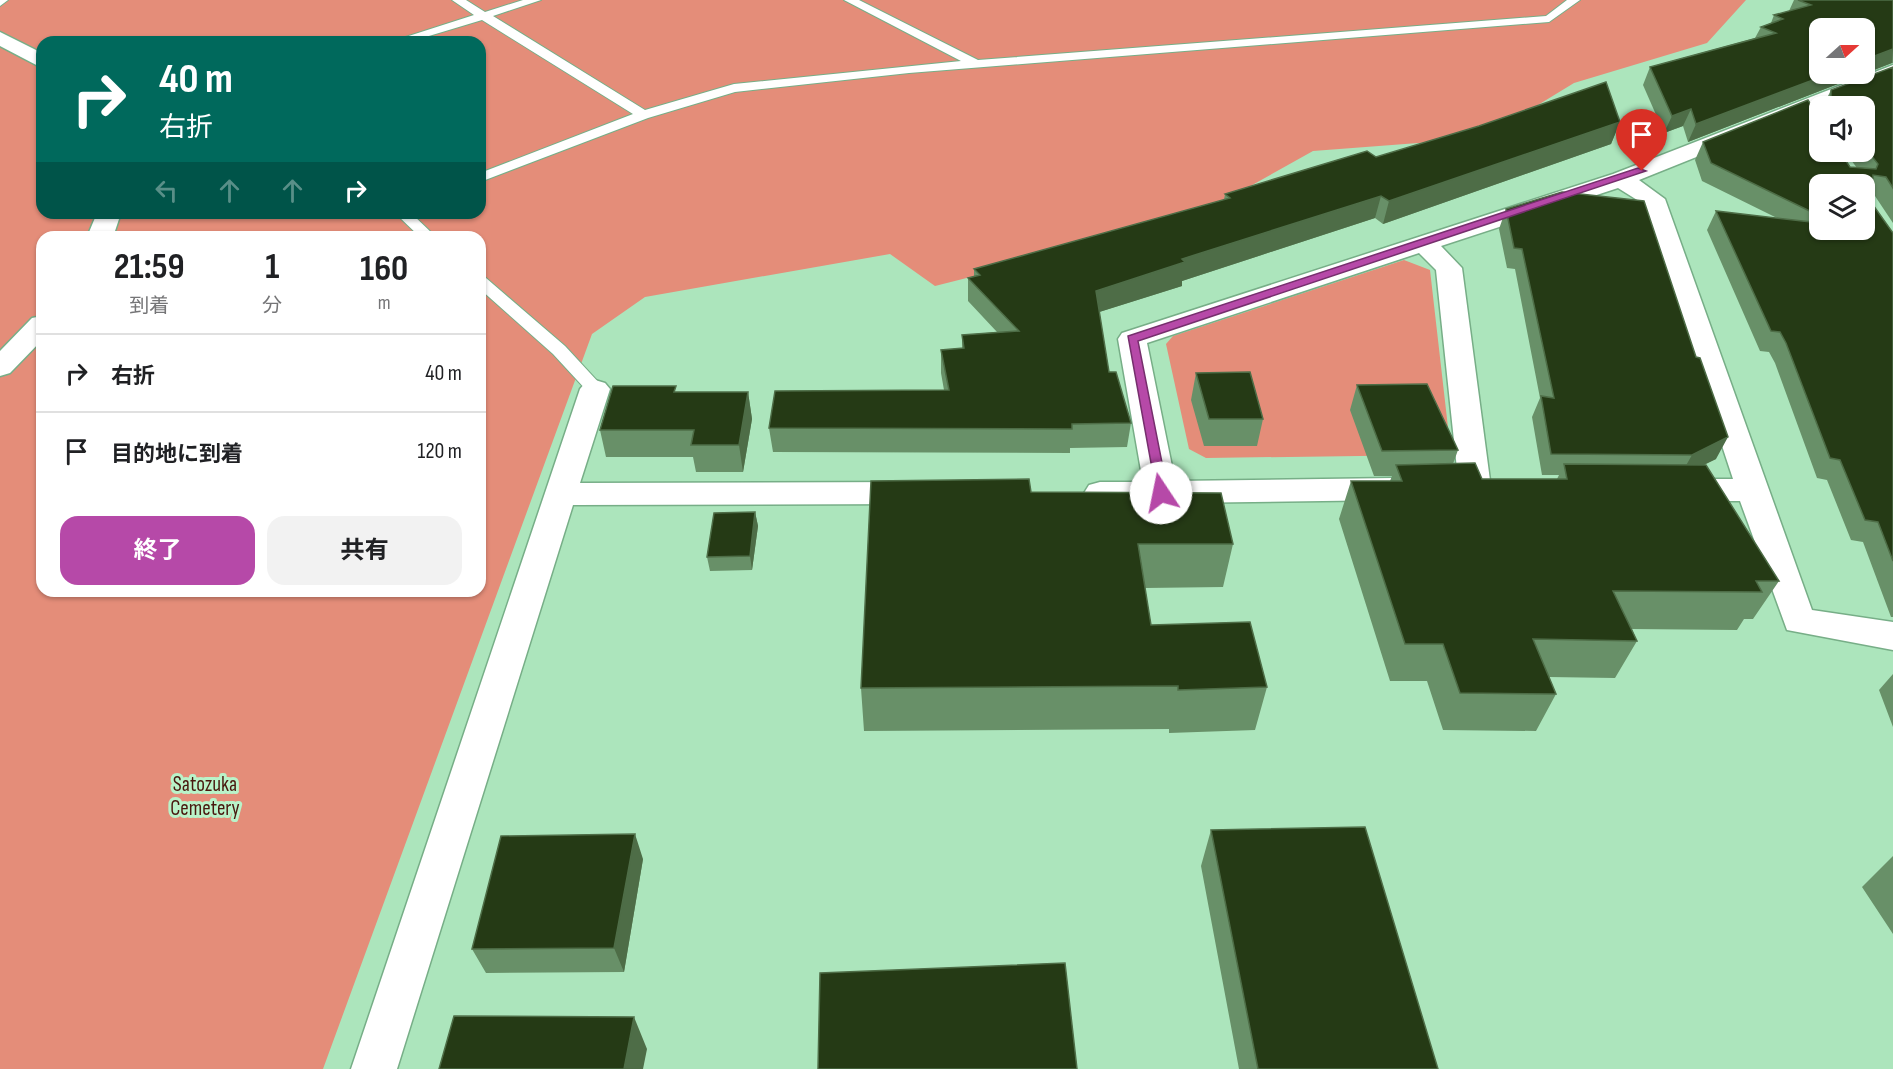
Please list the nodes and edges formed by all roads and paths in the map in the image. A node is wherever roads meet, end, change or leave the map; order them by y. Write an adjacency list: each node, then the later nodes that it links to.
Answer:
1 (458, 0): 5 (lane)
2 (535, 0): 5 (lane)
3 (850, 0): 9 (lane)
4 (1574, 0): 9 (lane)
5 (483, 16): 6 (lane); 11 (lane)
6 (416, 36)
7 (0, 38): 8 (street)
8 (36, 59)
9 (976, 64): 11 (lane)
10 (1893, 71): 13 (street)
11 (643, 115): 12 (lane)
12 (486, 176)
13 (1621, 179): 16 (street); 24 (street)
14 (409, 219): 15 (lane)
15 (422, 231)
16 (1422, 242): 21 (street); 27 (street)
17 (486, 286): 20 (lane)
18 (36, 330): 19 (street)
19 (0, 367)
20 (595, 389): 28 (street)
21 (1509, 488)
22 (1417, 489): 27 (street)
23 (1648, 489): 24 (street)
24 (1752, 490): 29 (street)
25 (949, 493): 28 (street)
26 (1067, 493): 27 (street)
27 (1161, 493)
28 (560, 494): 30 (street)
29 (1893, 636)
30 (374, 1069)

